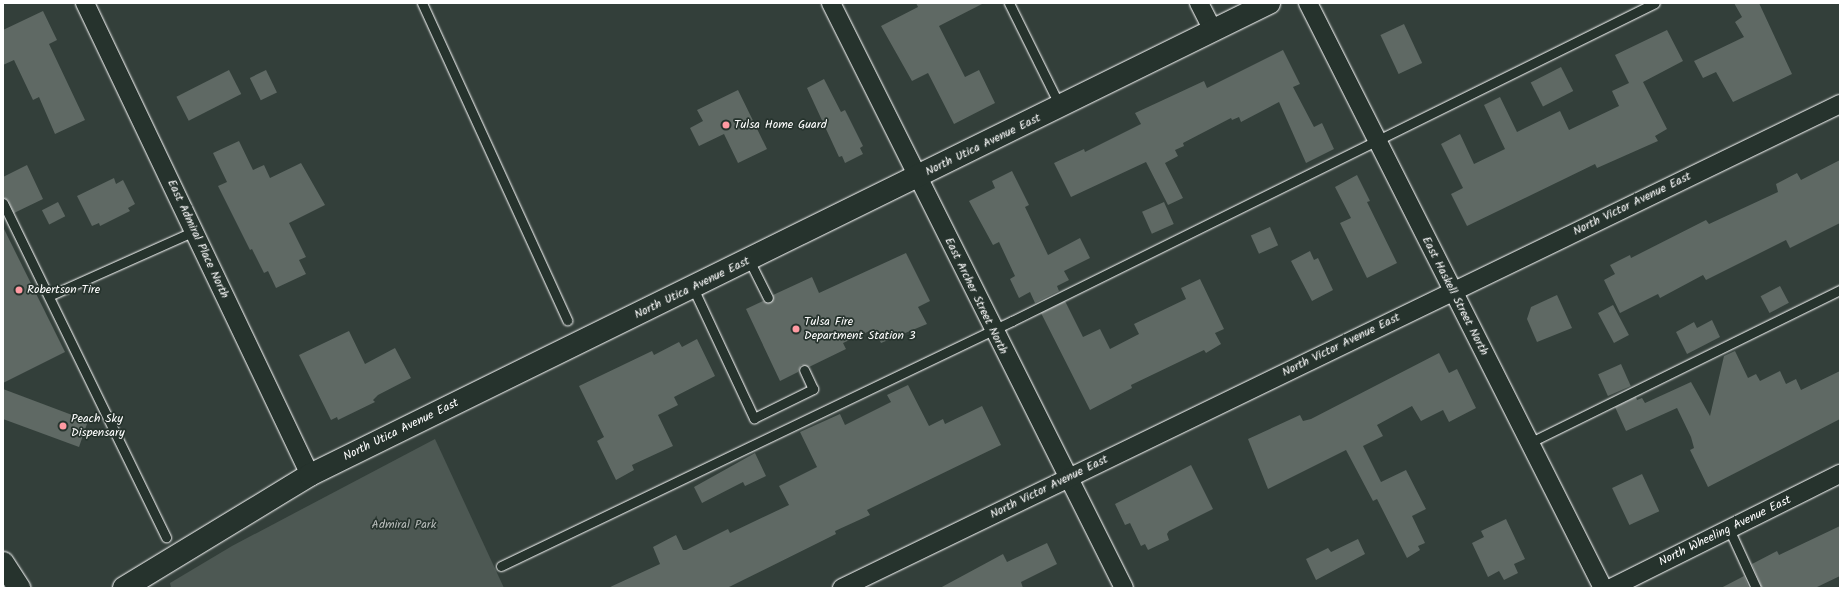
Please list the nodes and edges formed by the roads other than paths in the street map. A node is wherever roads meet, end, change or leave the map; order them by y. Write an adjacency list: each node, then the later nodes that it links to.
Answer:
1 (85, 3): 15 (street, East Admiral Place North)
2 (422, 3): 22 (lane)
3 (831, 3): 13 (street, East Archer Street North)
4 (1009, 3): 11 (lane)
5 (1199, 3): 9 (street)
6 (1269, 3): 9 (main road, North Utica Avenue East)
7 (1308, 3): 12 (street, East Haskell Street North)
8 (1655, 3): 12 (lane)
9 (1213, 32): 11 (main road, North Utica Avenue East)
10 (1840, 104): 19 (street, North Victor Avenue East)
11 (1061, 106): 13 (main road, North Utica Avenue East)
12 (1376, 140): 19 (street, East Haskell Street North); 23 (lane)
13 (918, 177): 16 (main road, North Utica Avenue East); 23 (street, East Archer Street North)
14 (3, 203): 20 (lane)
15 (194, 230): 20 (lane); 27 (street, East Admiral Place North)
16 (750, 260): 17 (main road, North Utica Avenue East); 21 (lane)
17 (692, 288): 24 (lane); 27 (main road, North Utica Avenue East)
18 (1840, 290): 25 (lane)
19 (1451, 291): 25 (street, East Haskell Street North); 28 (street, North Victor Avenue East)
20 (49, 296): 30 (lane)
21 (768, 298)
22 (567, 320)
23 (992, 330): 28 (street, East Archer Street North); 32 (lane)
24 (804, 370)
25 (1529, 443): 38 (street, East Haskell Street North)
26 (1840, 474): 29 (street, North Wheeling Avenue East)
27 (310, 475): 33 (main road, North Utica Avenue East)
28 (1068, 478): 36 (street, North Victor Avenue East); 37 (street, East Archer Street North)
29 (1729, 529): 39 (street, North Wheeling Avenue East); 40 (lane)
30 (166, 537)
31 (3, 563): 34 (main road)
32 (501, 566)
33 (149, 581): 35 (main road, North Utica Avenue East)
34 (19, 588)
35 (124, 588)
36 (842, 588)
37 (1124, 588)
38 (1603, 588)
39 (1610, 588)
40 (1756, 588)

